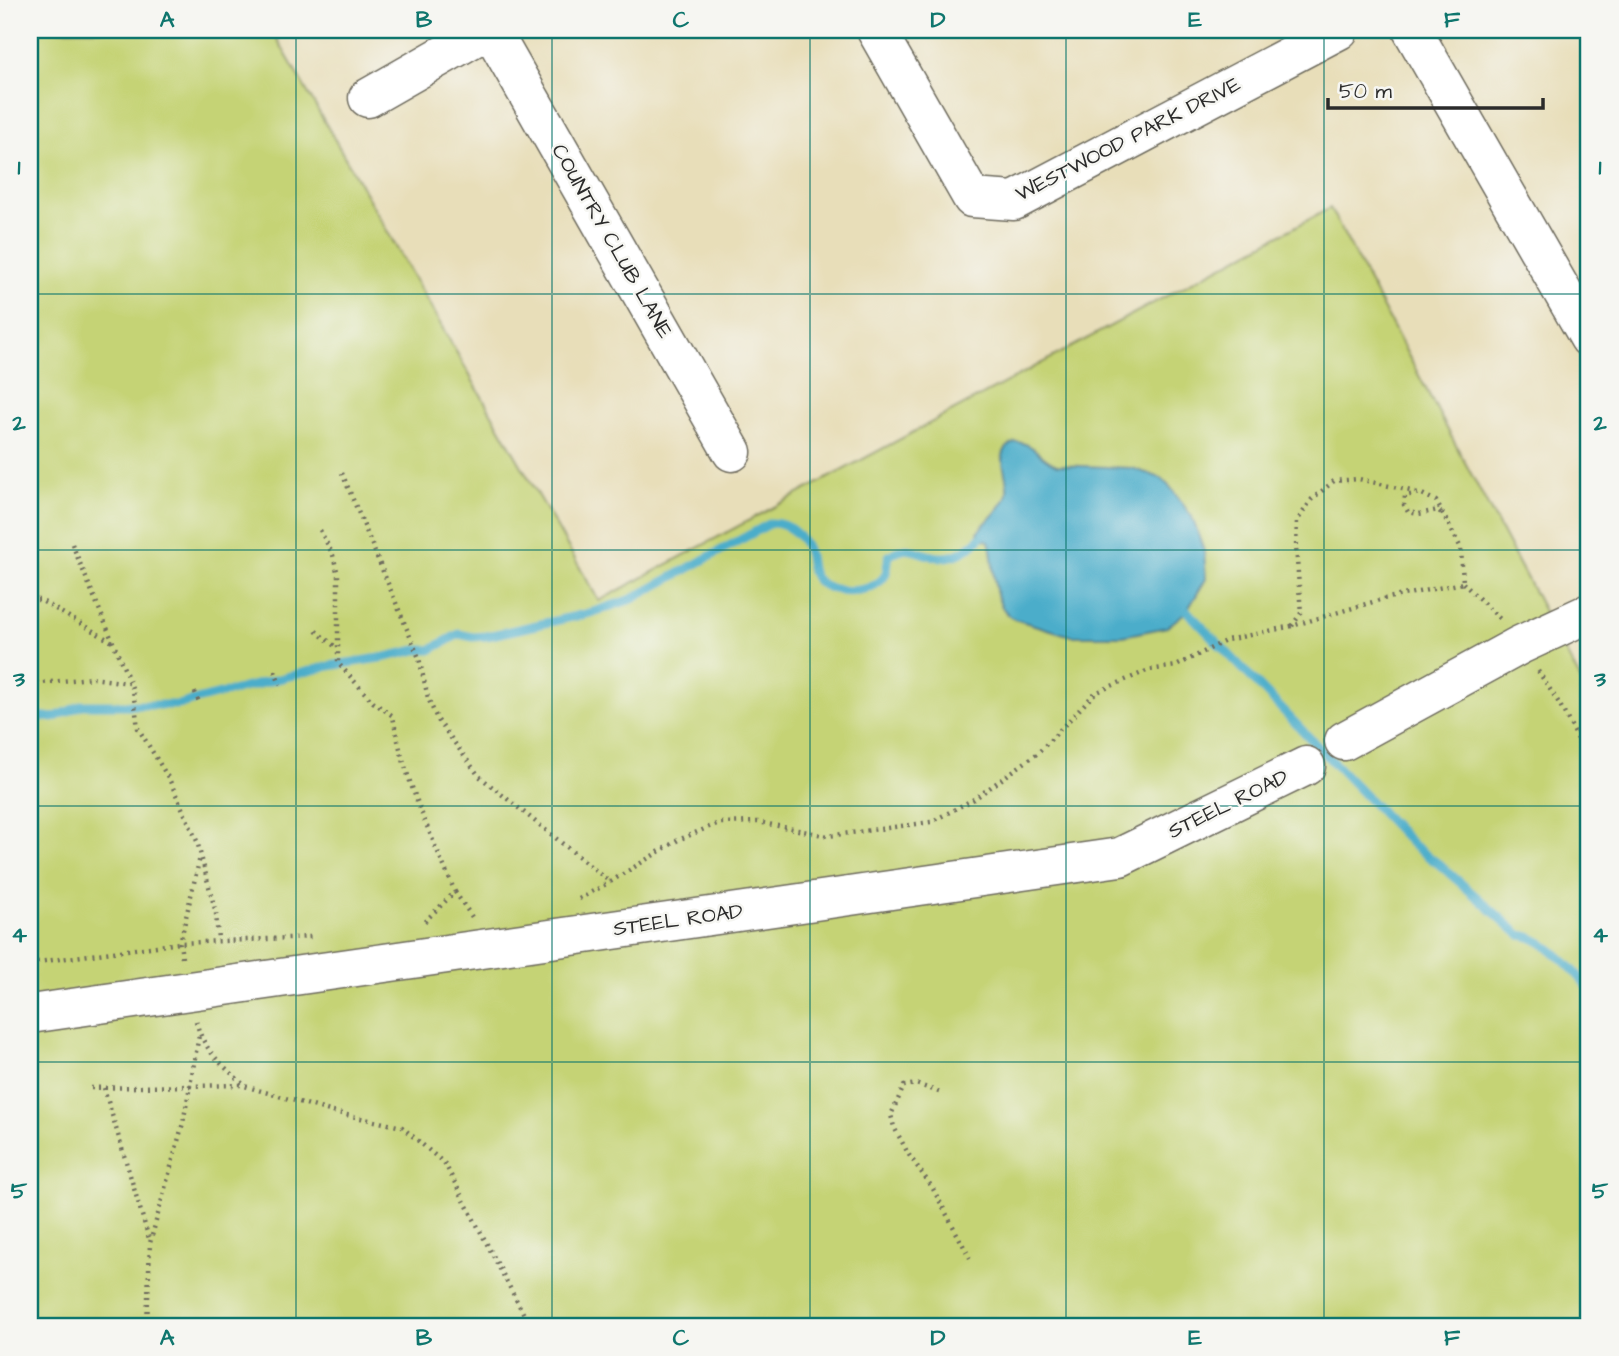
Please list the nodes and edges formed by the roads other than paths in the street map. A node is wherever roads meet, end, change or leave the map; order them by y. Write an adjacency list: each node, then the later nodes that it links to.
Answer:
1 (489, 30): 5 (street); 8 (street, COUNTRY CLUB LANE)
2 (876, 30): 3 (street, WESTWOOD PARK DRIVE)
3 (1339, 30)
4 (1412, 30): 6 (street)
5 (368, 98)
6 (1576, 285): 7 (street)
7 (1589, 338)
8 (732, 452)
9 (1589, 613): 10 (street)
10 (1344, 741)
11 (1306, 766): 12 (street, STEEL ROAD)
12 (30, 1014)

